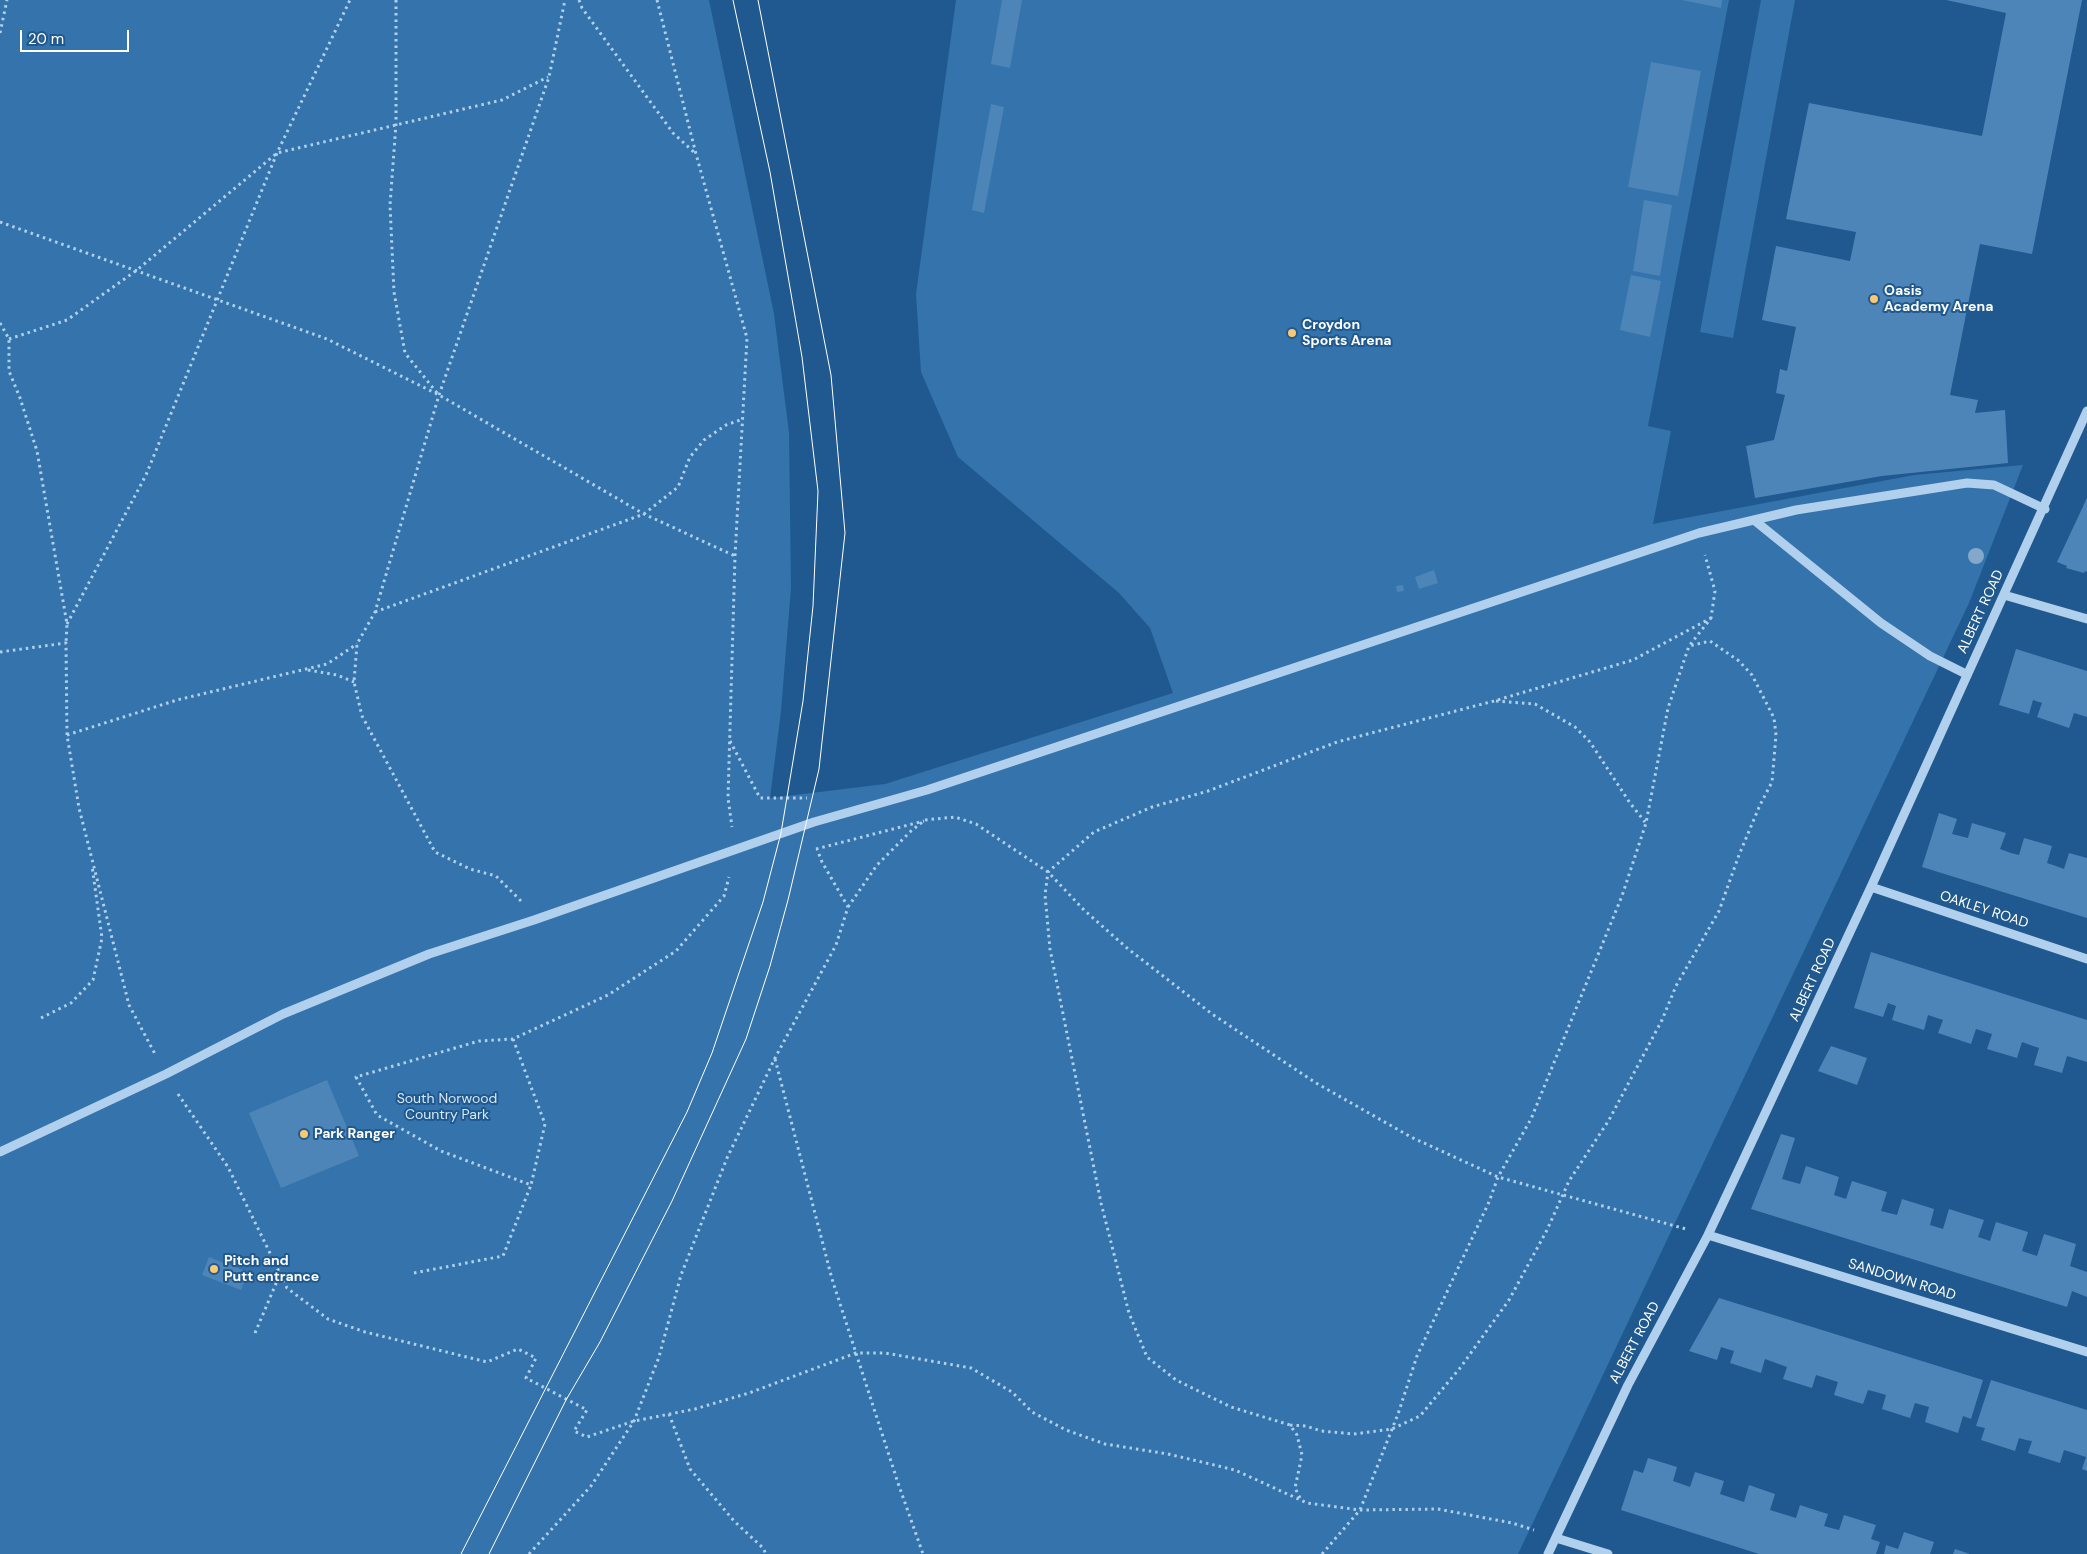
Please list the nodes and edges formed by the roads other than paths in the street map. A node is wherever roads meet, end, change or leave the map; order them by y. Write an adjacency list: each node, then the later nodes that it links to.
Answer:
1 (2087, 411): 2 (street, ALBERT ROAD)
2 (2044, 508): 3 (street); 4 (street, ALBERT ROAD)
3 (1754, 520): 6 (street); 9 (street)
4 (2004, 595): 5 (street); 6 (street, ALBERT ROAD)
5 (2087, 620)
6 (1966, 674): 7 (street, ALBERT ROAD)
7 (1872, 887): 8 (street, OAKLEY ROAD); 10 (street, ALBERT ROAD)
8 (2087, 959)
9 (0, 1152)
10 (1708, 1235): 11 (street, SANDOWN ROAD); 12 (street, ALBERT ROAD)
11 (2087, 1352)
12 (1556, 1538): 13 (street, ALBERT ROAD); 14 (street)
13 (1548, 1554)
14 (1608, 1554)

